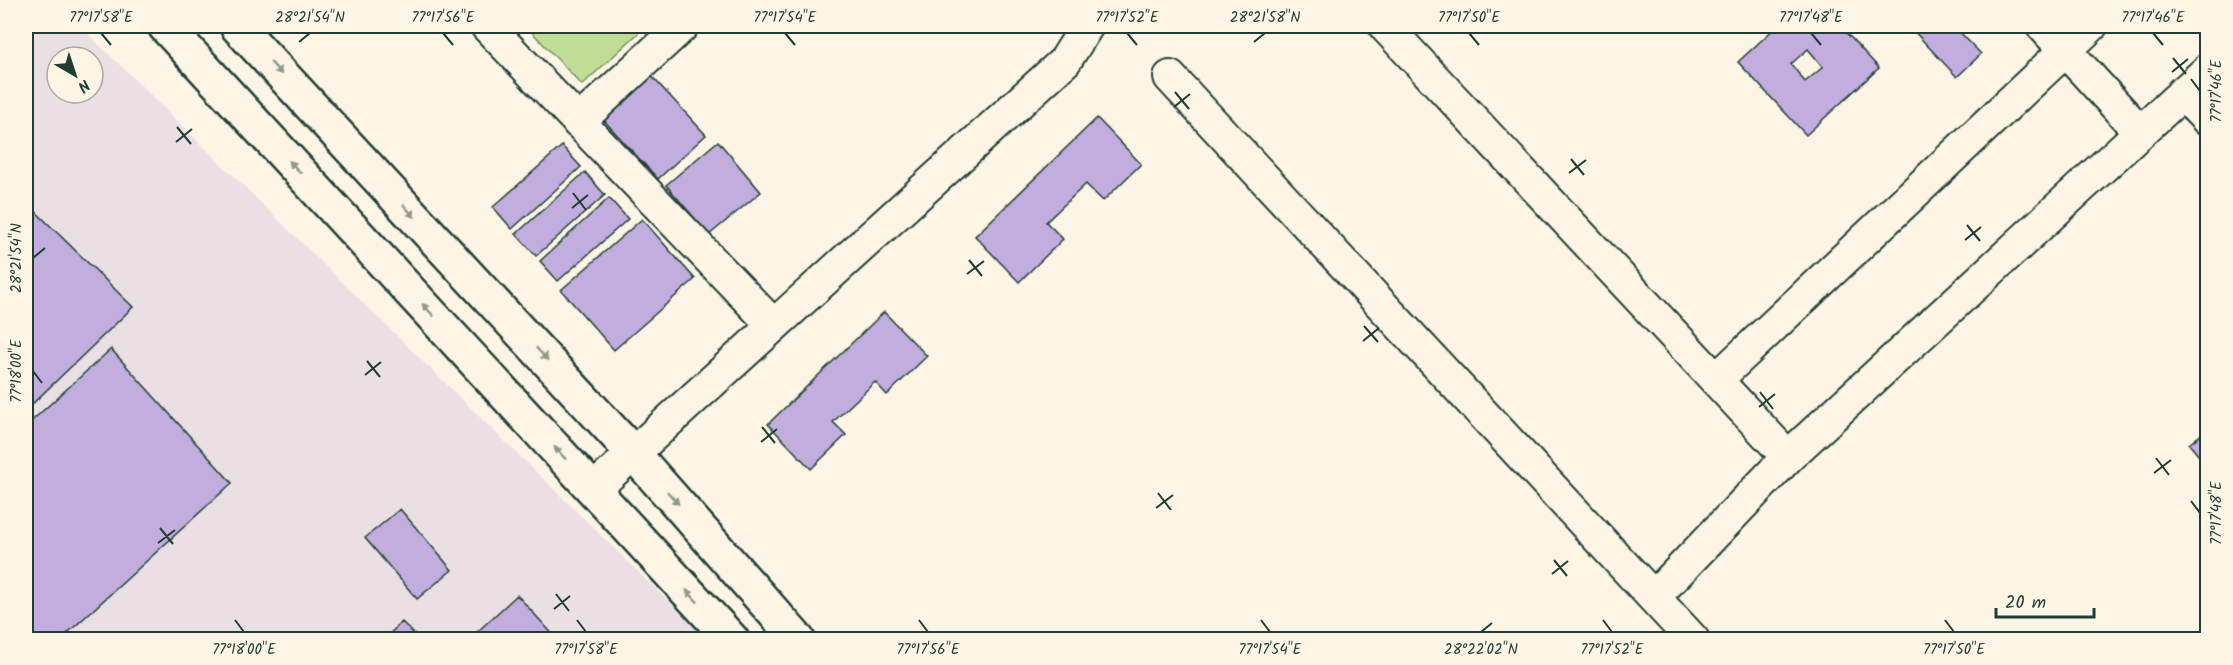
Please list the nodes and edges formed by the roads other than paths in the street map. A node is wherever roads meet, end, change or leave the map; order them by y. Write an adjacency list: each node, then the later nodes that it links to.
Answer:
1 (165, 26): 20 (street, one-way to 1)
2 (237, 26): 18 (street, one-way to 18)
3 (487, 26): 14 (street)
4 (682, 26): 14 (street)
5 (1087, 26): 16 (street)
6 (1385, 26): 17 (street)
7 (2043, 26): 9 (street)
8 (2091, 26): 9 (street)
9 (2065, 50): 15 (street); 17 (street)
10 (2208, 69): 12 (street)
11 (1170, 76): 21 (street)
12 (2182, 93): 13 (street); 15 (street)
13 (2208, 120)
14 (578, 122): 16 (street)
15 (2140, 132): 19 (street)
16 (773, 325): 18 (street)
17 (1716, 380): 19 (street)
18 (633, 453): 20 (street); 23 (street, one-way to 23)
19 (1788, 457): 21 (street)
20 (594, 489): 22 (street, one-way to 20)
21 (1654, 597): 24 (street)
22 (732, 639)
23 (798, 639)
24 (1694, 639)

